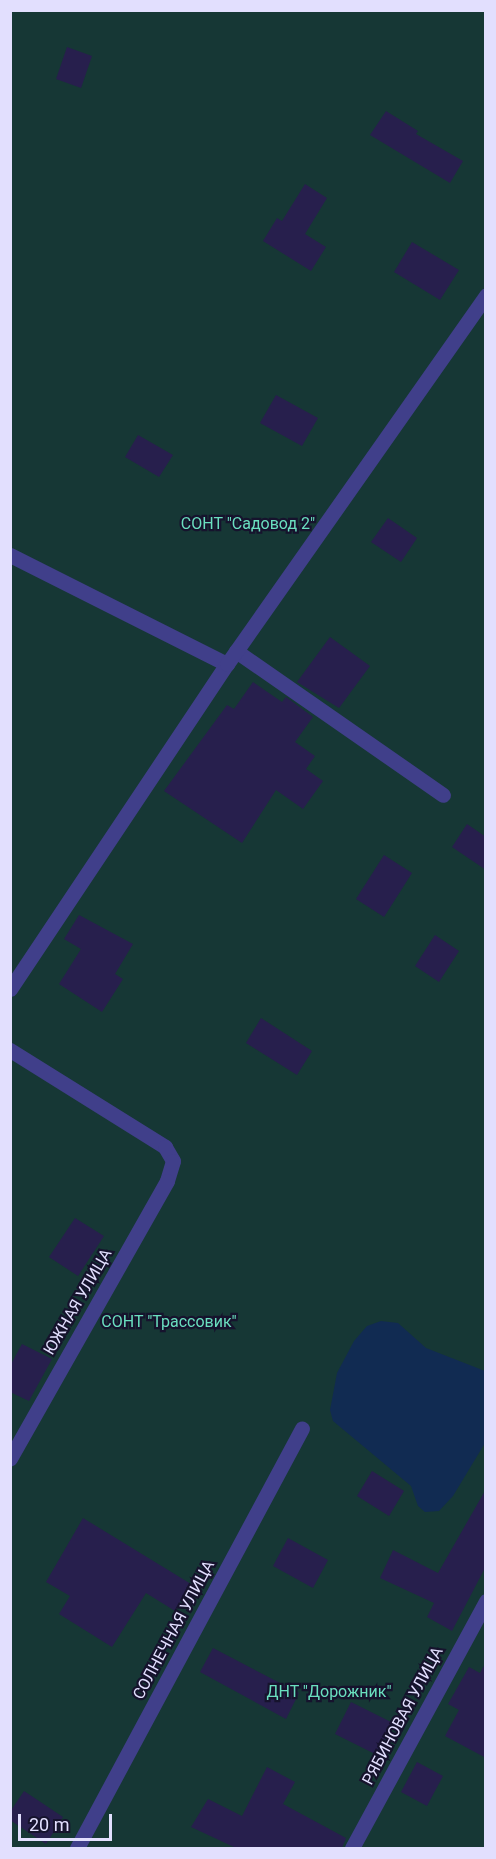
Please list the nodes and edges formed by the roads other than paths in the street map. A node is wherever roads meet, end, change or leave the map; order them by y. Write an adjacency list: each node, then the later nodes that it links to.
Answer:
1 (486, 295): 3 (street)
2 (10, 555): 4 (street)
3 (236, 651): 4 (street); 5 (street)
4 (227, 664): 6 (street)
5 (443, 795)
6 (10, 989)
7 (10, 1050): 9 (street, ЮЖНАЯ УЛИЦА)
8 (302, 1430): 11 (street, СОЛНЕЧНАЯ УЛИЦА)
9 (10, 1459)
10 (486, 1601): 12 (street, РЯБИНОВАЯ УЛИЦА)
11 (77, 1848)
12 (352, 1848)

